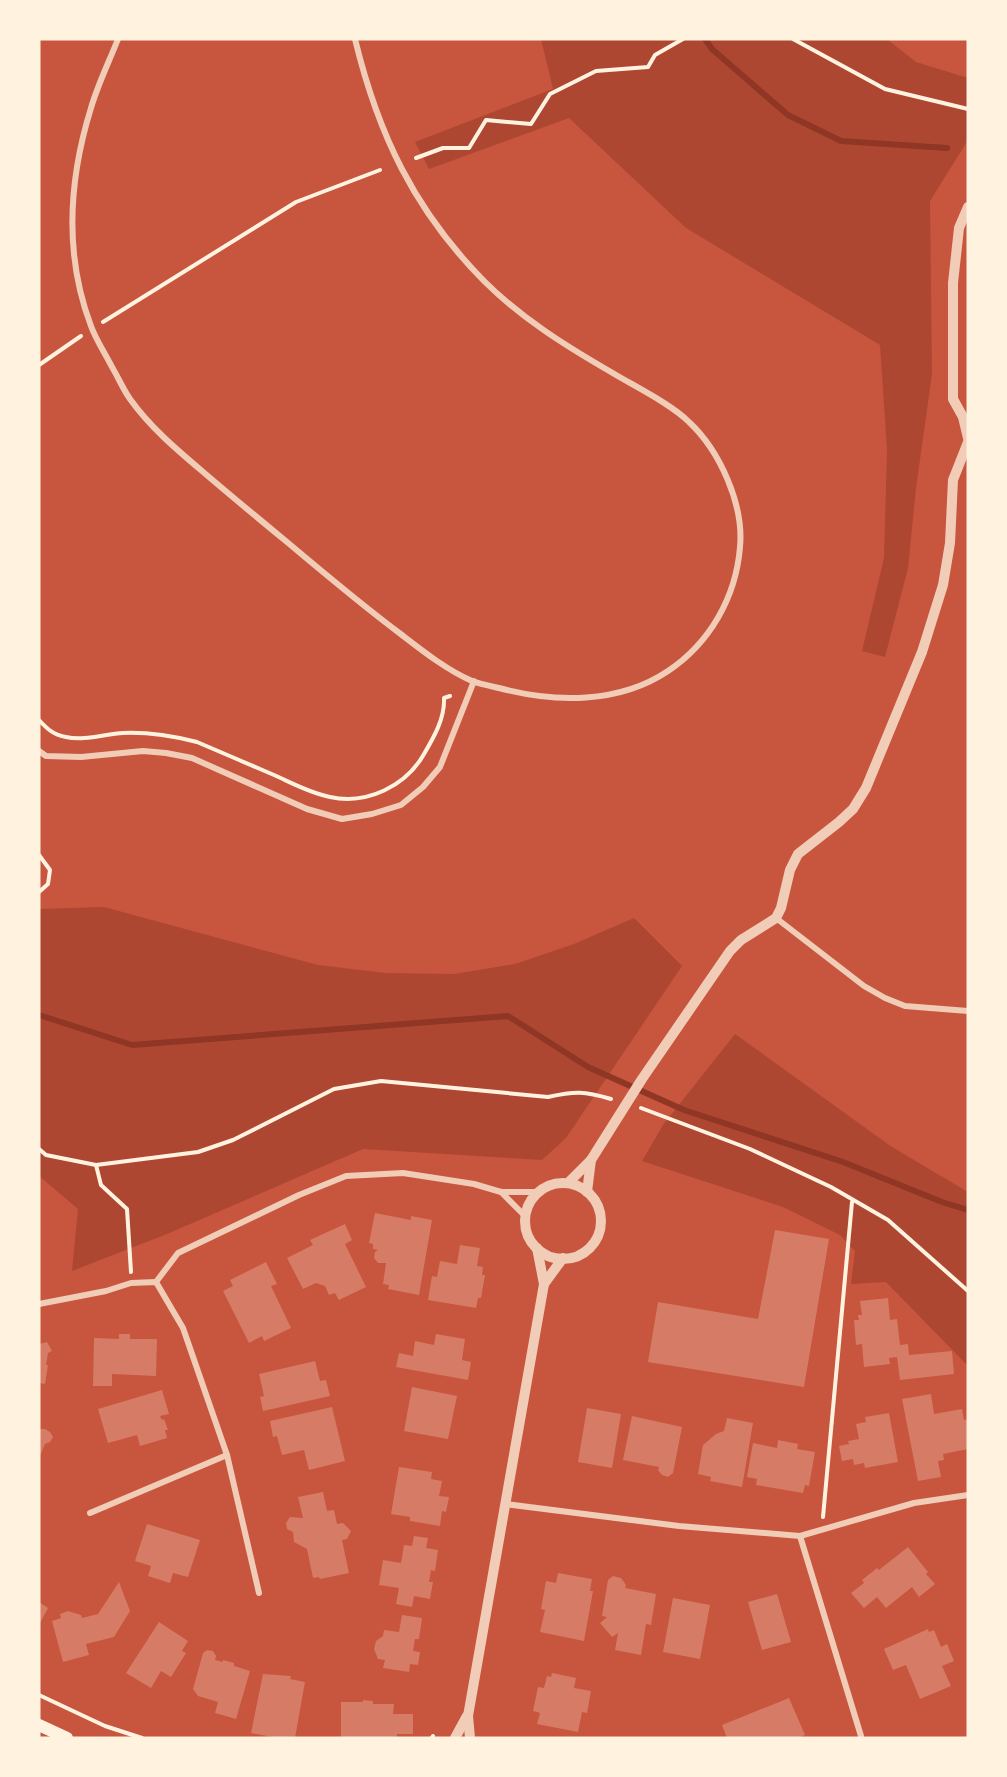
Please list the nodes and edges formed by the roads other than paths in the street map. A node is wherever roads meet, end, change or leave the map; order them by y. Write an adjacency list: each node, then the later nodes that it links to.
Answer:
1 (118, 39): 5 (street)
2 (355, 39): 5 (street)
3 (968, 207): 4 (street)
4 (968, 440): 7 (street)
5 (474, 681): 6 (street)
6 (39, 751)
7 (776, 918): 8 (street); 9 (street)
8 (968, 1011)
9 (591, 1160): 10 (street); 13 (street)
10 (568, 1183): 12 (street); 13 (street)
11 (501, 1192): 12 (street); 14 (street); 17 (street)
12 (538, 1192): 14 (street)
13 (587, 1192): 16 (street)
14 (525, 1216): 15 (street)
15 (537, 1248): 16 (street); 18 (street)
16 (562, 1258): 18 (street)
17 (156, 1282): 19 (street); 20 (street)
18 (544, 1284): 22 (street)
19 (39, 1304)
20 (227, 1455): 23 (street); 25 (street)
21 (968, 1495): 24 (street)
22 (505, 1504): 24 (street); 26 (street)
23 (90, 1513)
24 (800, 1536): 28 (street)
25 (259, 1593)
26 (468, 1716): 30 (street); 31 (street)
27 (39, 1725): 29 (main road)
28 (861, 1736)
29 (67, 1738)
30 (455, 1738)
31 (470, 1738)

